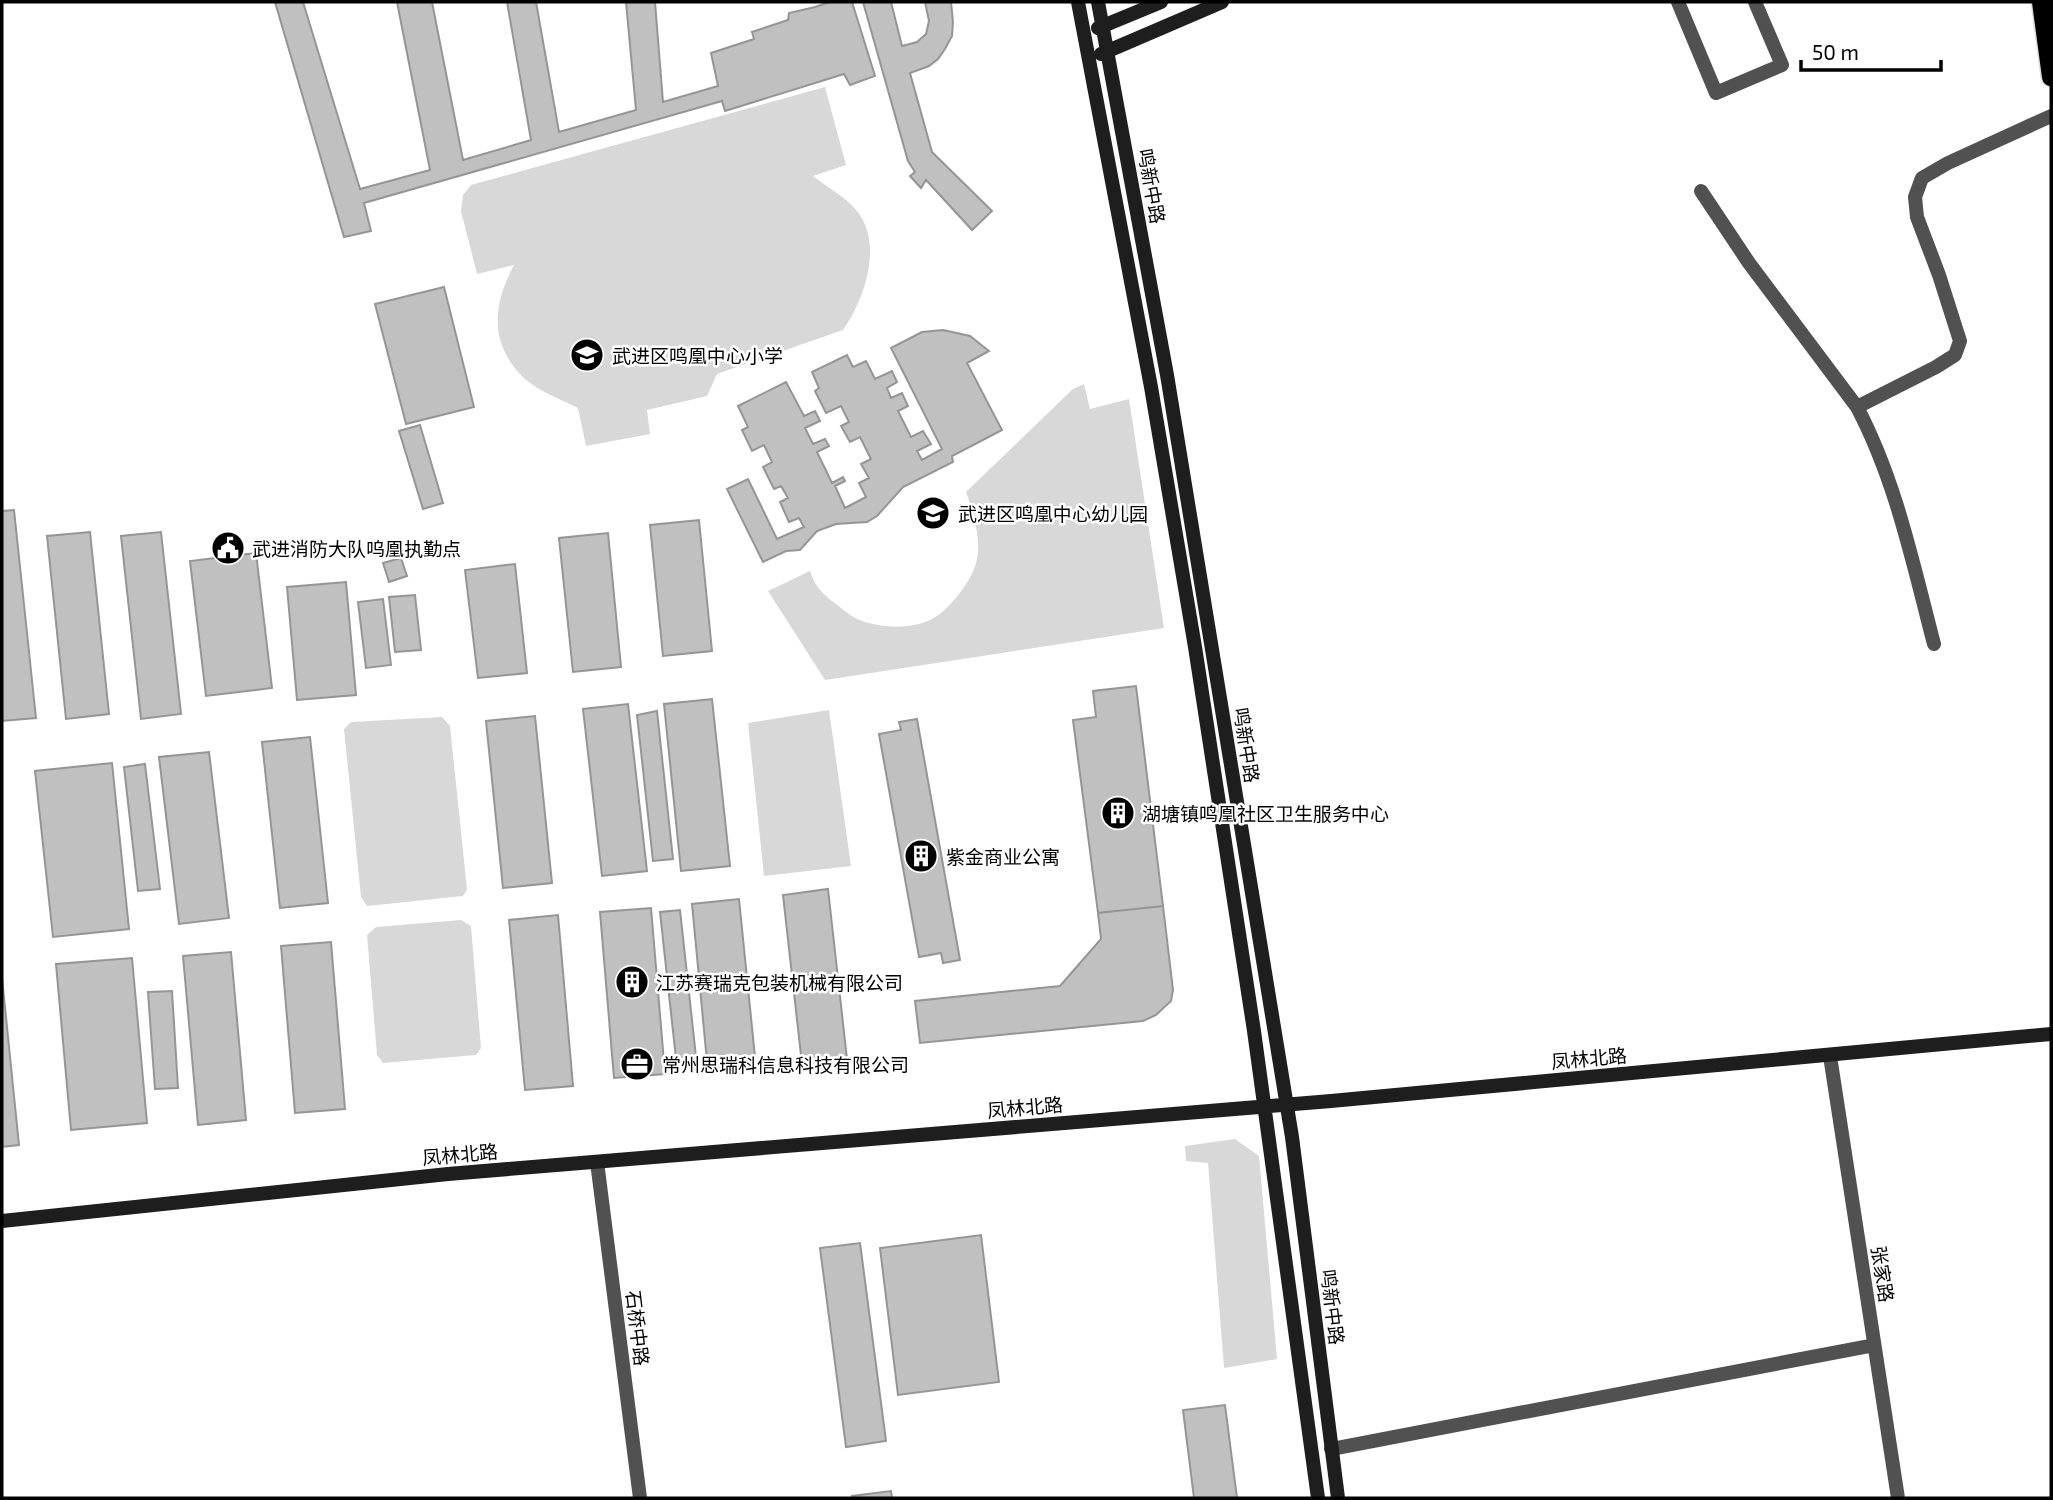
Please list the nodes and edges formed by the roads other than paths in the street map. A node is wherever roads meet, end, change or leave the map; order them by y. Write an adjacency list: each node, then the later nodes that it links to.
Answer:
1 (1078, 2): 9 (main road, 鸣新中路)
2 (1098, 2): 8 (main road, 鸣新中路)
3 (1161, 2): 8 (main road)
4 (1222, 2): 10 (main road)
5 (1678, 2): 6 (street)
6 (1755, 2)
7 (2041, 2): 12 (main road)
8 (1104, 26): 9 (main road); 10 (main road, 鸣新中路)
9 (1086, 34): 11 (main road, 鸣新中路)
10 (1109, 51): 11 (main road); 19 (main road, 鸣新中路)
11 (1090, 58): 20 (main road, 鸣新中路)
12 (2051, 77)
13 (2051, 116): 15 (street)
14 (1701, 191): 15 (street)
15 (1857, 407): 16 (street)
16 (1934, 644)
17 (2051, 1034): 18 (main road, 凤林北路)
18 (1830, 1056): 19 (main road, 凤林北路); 23 (street, 张家路)
19 (1286, 1104): 20 (main road, 凤林北路); 24 (main road, 鸣新中路)
20 (1265, 1106): 21 (main road, 凤林北路); 26 (main road, 鸣新中路)
21 (597, 1162): 22 (main road, 凤林北路); 25 (street, 石桥中路)
22 (2, 1221)
23 (1874, 1345): 24 (street); 28 (street, 张家路)
24 (1331, 1449): 27 (main road, 鸣新中路)
25 (640, 1498)
26 (1318, 1498)
27 (1338, 1498)
28 (1898, 1498)

